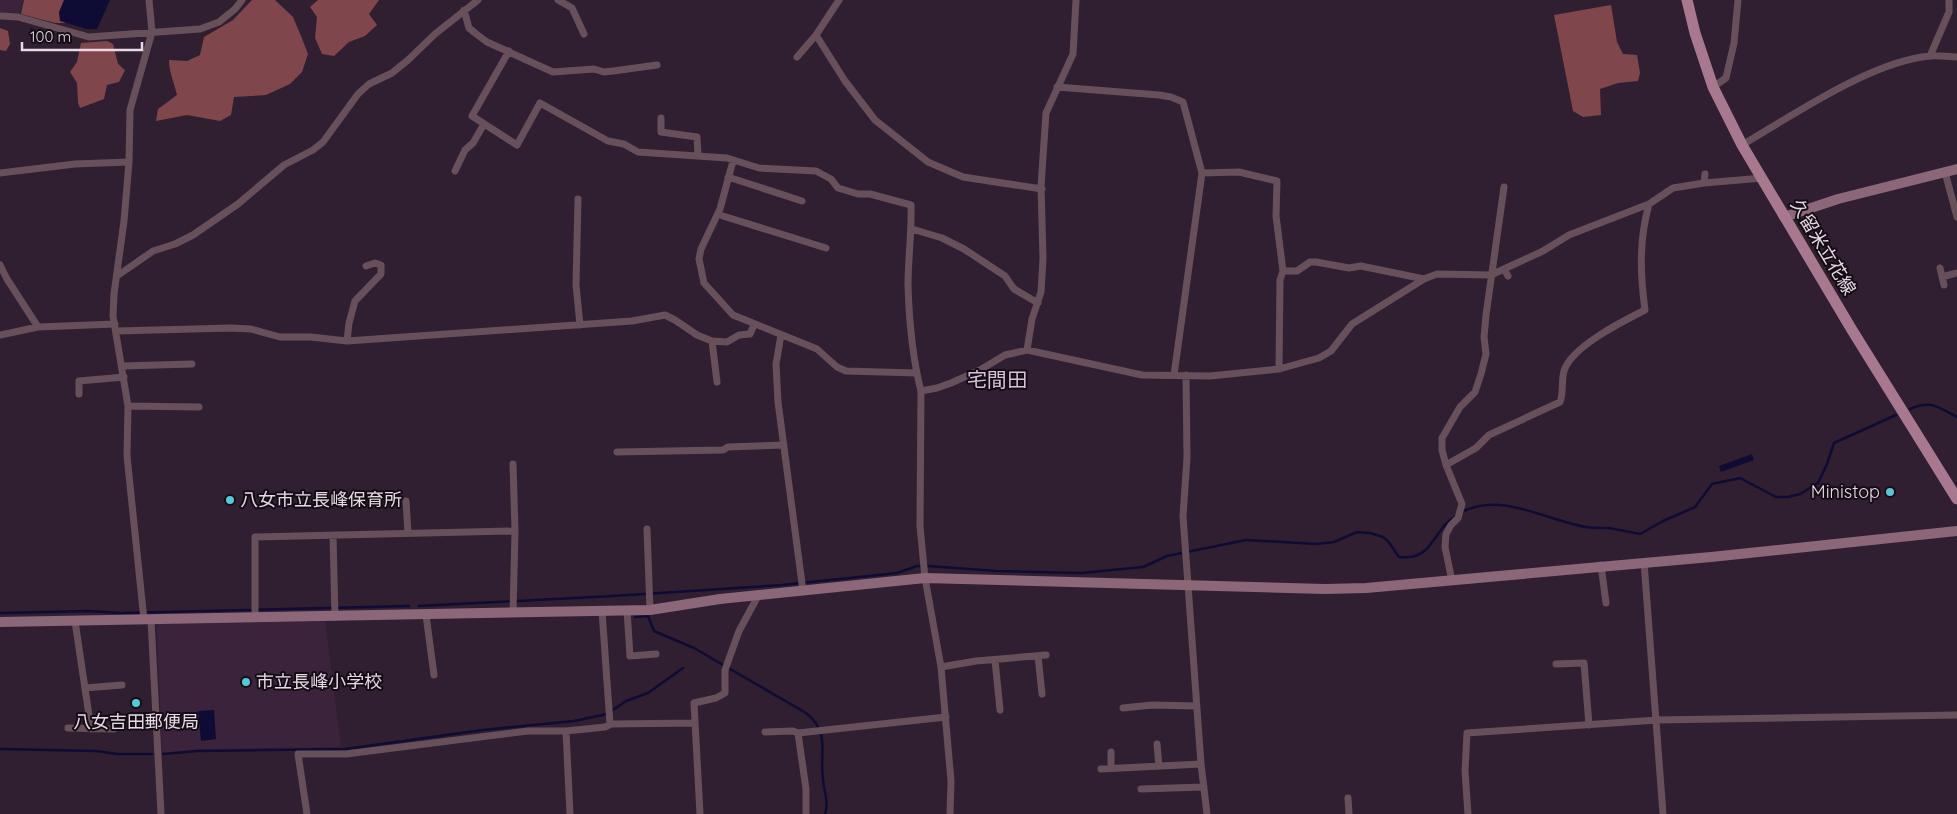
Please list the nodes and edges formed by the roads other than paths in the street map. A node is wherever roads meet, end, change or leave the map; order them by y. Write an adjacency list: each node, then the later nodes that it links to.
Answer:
1 (149, 0): 12 (street)
2 (242, 0): 12 (street)
3 (478, 0): 10 (street)
4 (558, 0): 13 (street)
5 (839, 0): 14 (street)
6 (1076, 0): 20 (street)
7 (1687, 0): 21 (main road, 久留米立花線)
8 (1738, 0): 21 (street)
9 (1949, 0): 16 (street)
10 (464, 10): 15 (street); 53 (street)
11 (0, 16): 12 (street)
12 (152, 32): 27 (street)
13 (584, 34)
14 (816, 35): 17 (street); 38 (street)
15 (509, 51): 19 (street); 23 (street)
16 (1930, 56): 18 (street); 24 (street)
17 (797, 57)
18 (1957, 57)
19 (657, 65)
20 (1057, 87): 32 (street); 38 (street)
21 (1713, 87): 24 (main road, 久留米立花線)
22 (661, 118): 25 (street)
23 (484, 124): 25 (street); 29 (street)
24 (1742, 145): 35 (main road, 久留米立花線)
25 (698, 156): 26 (street)
26 (733, 161): 34 (street); 45 (street)
27 (129, 162): 31 (street); 53 (street)
28 (1957, 169): 30 (street)
29 (455, 171)
30 (1945, 172): 43 (street); 44 (street)
31 (0, 173)
32 (1202, 173): 50 (street); 71 (street)
33 (1705, 174): 36 (street)
34 (728, 177): 40 (street); 59 (street)
35 (1762, 178): 36 (street); 43 (main road, 久留米立花線)
36 (1704, 182): 41 (street)
37 (1504, 187): 52 (street)
38 (1042, 189): 57 (street)
39 (578, 200): 58 (street)
40 (802, 201)
41 (1649, 204): 52 (street); 82 (street)
42 (723, 216): 46 (street)
43 (1784, 217): 83 (main road, 久留米立花線)
44 (1957, 217)
45 (912, 229): 57 (street); 70 (street)
46 (826, 248)
47 (0, 265): 60 (street)
48 (366, 266): 64 (street)
49 (1940, 268): 54 (street)
50 (1283, 271): 55 (street); 69 (street)
51 (1957, 273): 54 (street)
52 (1491, 274): 55 (street); 82 (street)
53 (118, 276): 61 (street)
54 (1942, 277): 56 (street)
55 (1424, 279): 69 (street)
56 (1944, 285)
57 (1038, 303): 66 (street)
58 (580, 325): 64 (street); 65 (street)
59 (754, 325): 63 (street); 65 (street)
60 (38, 327): 61 (street); 62 (street)
61 (116, 327): 64 (street); 68 (street)
62 (0, 334)
63 (781, 335): 70 (street); 79 (street)
64 (347, 341)
65 (712, 341): 74 (street)
66 (1027, 350): 71 (street); 75 (street)
67 (192, 364): 68 (street)
68 (122, 366): 73 (street)
69 (1279, 369): 72 (street)
70 (916, 373): 75 (street)
71 (1174, 375): 72 (street)
72 (1186, 375): 94 (street)
73 (124, 377): 76 (street); 77 (street)
74 (717, 382)
75 (921, 391): 92 (street)
76 (80, 394)
77 (128, 406): 78 (street); 105 (street)
78 (199, 407)
79 (784, 445): 80 (street); 95 (street)
80 (617, 452)
81 (513, 464): 86 (street)
82 (1446, 465): 93 (street)
83 (1957, 499)
84 (406, 500): 88 (street)
85 (646, 530): 99 (street)
86 (515, 531): 88 (street); 101 (street)
87 (1957, 531): 90 (street)
88 (408, 534): 89 (street)
89 (333, 535): 103 (street); 104 (street)
90 (1644, 562): 91 (street); 121 (street)
91 (1601, 565): 93 (street); 97 (street)
92 (924, 575): 94 (street); 95 (street); 111 (street)
93 (1452, 580): 94 (street)
94 (1189, 585): 116 (street)
95 (803, 591): 96 (street)
96 (758, 596): 99 (street); 122 (street)
97 (1606, 603)
98 (626, 610): 99 (street); 100 (street); 108 (street)
99 (650, 610)
100 (602, 611): 101 (street); 123 (street)
101 (513, 614): 102 (street)
102 (426, 615): 103 (street); 112 (street)
103 (335, 616): 104 (street)
104 (255, 618): 105 (street)
105 (148, 620): 106 (street); 140 (street)
106 (75, 621): 107 (street); 114 (street)
107 (0, 622)
108 (656, 654)
109 (995, 660): 111 (street); 115 (street); 118 (street)
110 (1556, 664): 124 (street)
111 (941, 667): 120 (street)
112 (434, 675)
113 (122, 685): 114 (street)
114 (85, 688): 126 (street)
115 (1042, 694)
116 (1196, 706): 117 (street); 133 (street)
117 (1123, 708)
118 (1000, 710)
119 (1957, 715): 121 (street)
120 (946, 717): 130 (street); 145 (street)
121 (1657, 720): 124 (street); 149 (street)
122 (695, 723): 123 (street); 143 (street)
123 (610, 724): 128 (street)
124 (1589, 725): 148 (street)
125 (68, 728): 126 (street)
126 (92, 729): 127 (street)
127 (114, 729)
128 (566, 731): 141 (street); 142 (street)
129 (766, 732): 130 (street)
130 (798, 733): 144 (street)
131 (1157, 744): 134 (street)
132 (1111, 752): 135 (street)
133 (1201, 764): 134 (street); 137 (street)
134 (1158, 766): 135 (street)
135 (1111, 768): 136 (street)
136 (1101, 769)
137 (1204, 787): 138 (street); 146 (street)
138 (1141, 789)
139 (1348, 798): 147 (street)
140 (161, 814)
141 (307, 814)
142 (570, 814)
143 (700, 814)
144 (806, 814)
145 (950, 814)
146 (1208, 814)
147 (1349, 814)
148 (1468, 814)
149 (1663, 814)

